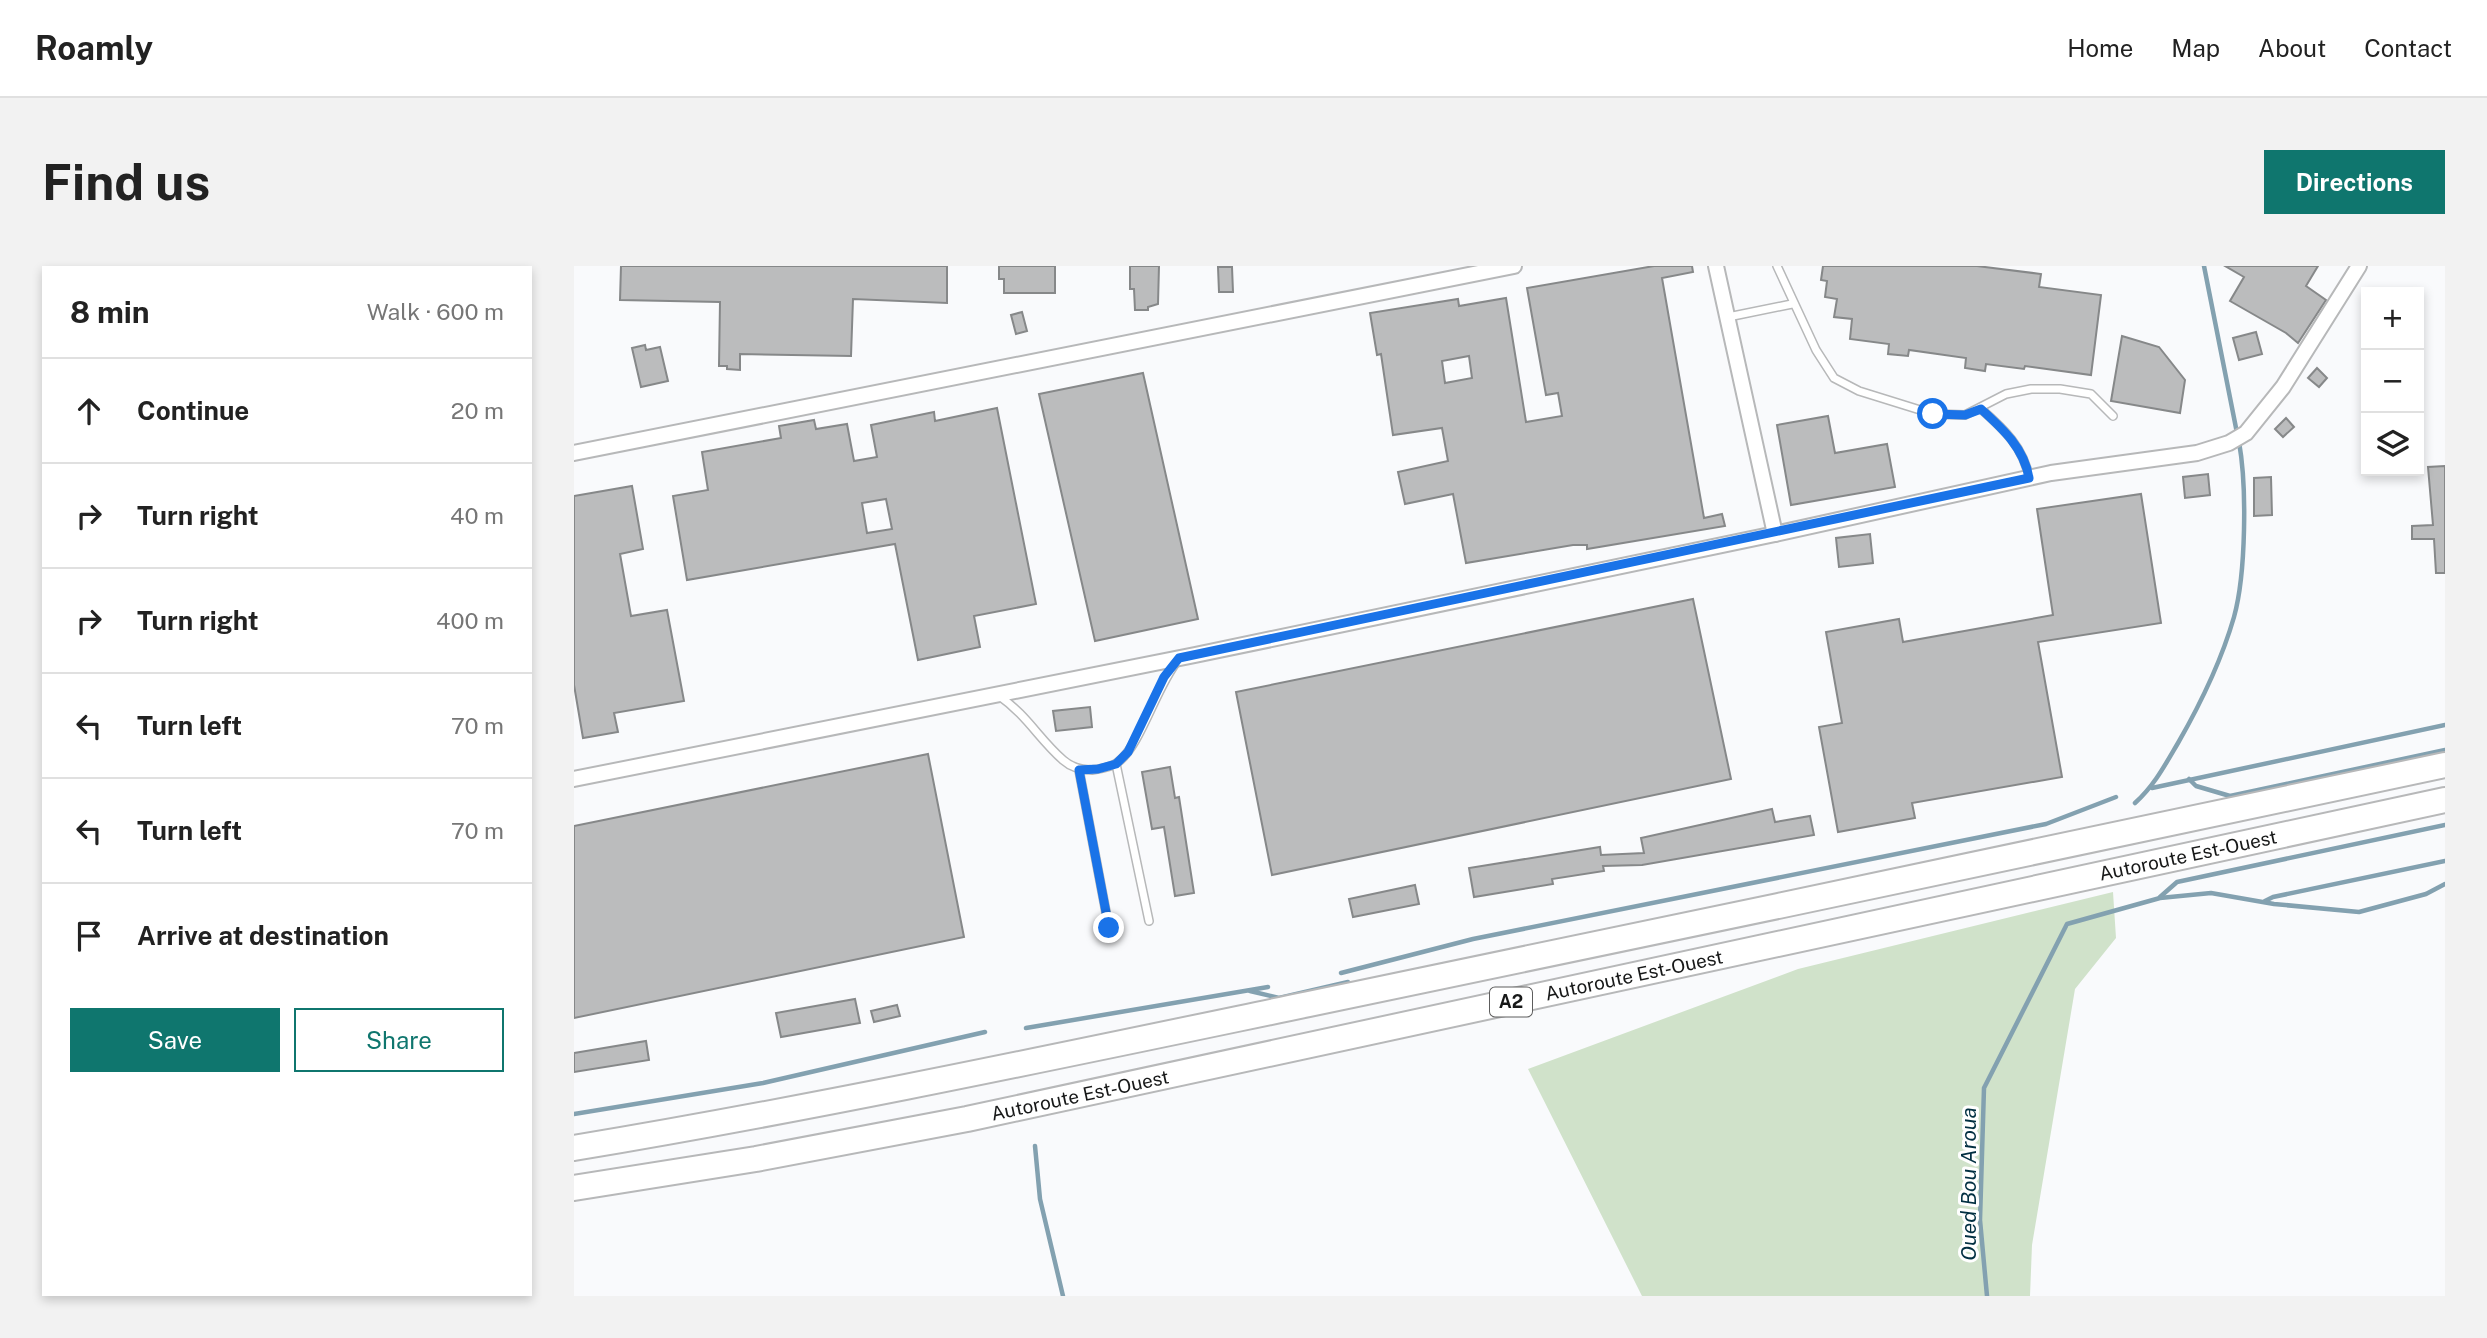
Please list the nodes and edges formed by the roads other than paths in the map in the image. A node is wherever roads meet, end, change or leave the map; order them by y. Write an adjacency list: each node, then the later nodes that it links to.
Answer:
1 (1514, 266): 9 (street)
2 (1716, 266): 6 (street)
3 (1777, 266): 5 (lane)
4 (2359, 266): 10 (street)
5 (1792, 304): 6 (lane); 7 (lane)
6 (1727, 317): 11 (street)
7 (1981, 409): 8 (lane); 10 (lane)
8 (2113, 416)
9 (574, 453)
10 (2029, 478): 11 (street)
11 (1774, 534): 12 (street)
12 (1179, 658): 13 (street); 14 (lane)
13 (998, 694): 16 (lane); 17 (street)
14 (1116, 764): 16 (lane); 19 (lane)
15 (2445, 765): 21 (highway, Autoroute Est-Ouest / A2)
16 (1079, 770): 20 (lane)
17 (574, 779)
18 (2445, 800): 22 (highway, Autoroute Est-Ouest / A2)
19 (1149, 921)
20 (1109, 928)
21 (574, 1148)
22 (574, 1188)

